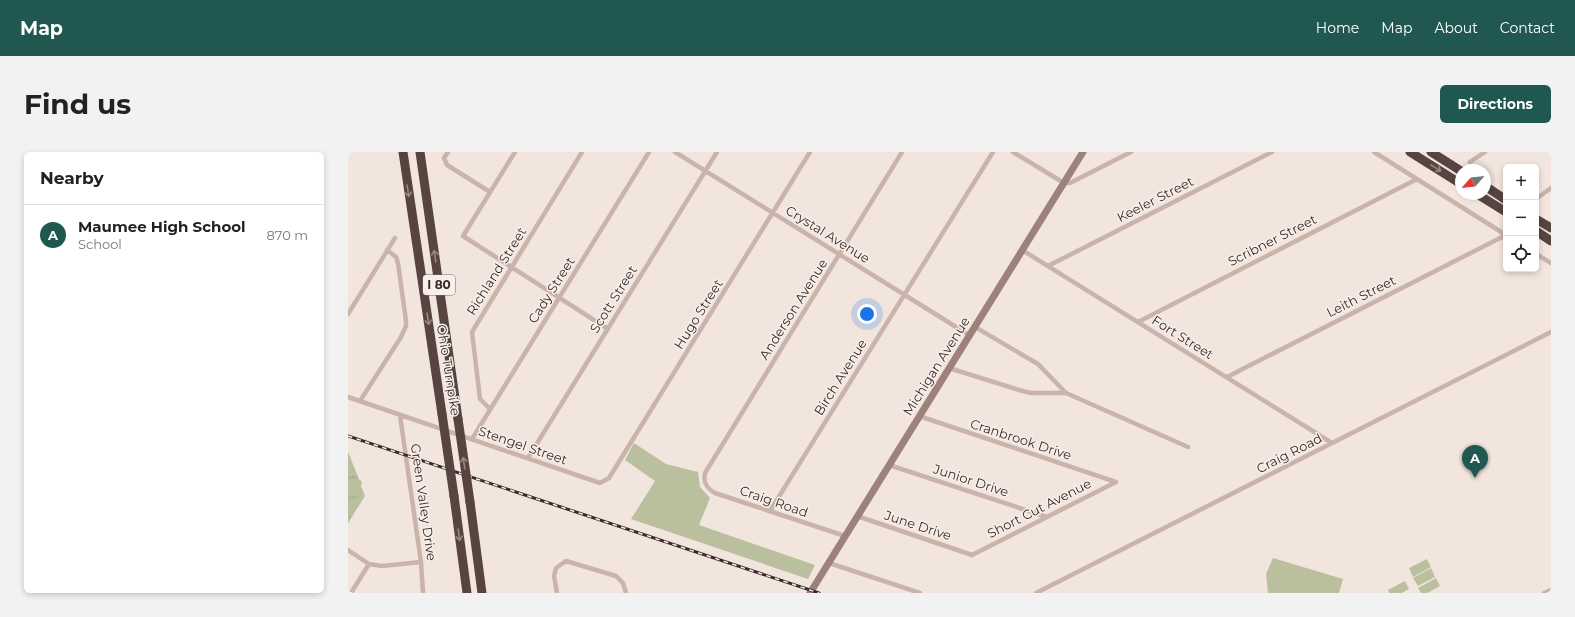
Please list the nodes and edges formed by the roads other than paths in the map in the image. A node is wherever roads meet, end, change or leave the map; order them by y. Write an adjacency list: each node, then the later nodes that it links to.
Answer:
1 (403, 152): 84 (highway, Ohio Turnpike / I 80, one-way to 84, bridge)
2 (420, 152): 85 (highway, Ohio Turnpike / I 80, one-way to 2, bridge)
3 (448, 152): 28 (street)
4 (515, 152): 28 (street)
5 (582, 152): 47 (street, Richland Street)
6 (649, 152): 49 (street, Cady Street)
7 (675, 152): 22 (street, Crystal Avenue)
8 (717, 152): 22 (street, Scott Street)
9 (810, 152): 33 (street, Hugo Street)
10 (902, 152): 43 (street, Anderson Avenue)
11 (992, 152): 48 (street, Birch Avenue)
12 (1013, 152): 25 (street)
13 (1083, 152): 25 (street, Michigan Avenue)
14 (1131, 152): 25 (street)
15 (1272, 152): 46 (street, Keeler Street)
16 (1374, 152): 23 (street)
17 (1410, 152): 24 (highway, one-way to 24)
18 (1431, 152): 21 (highway)
19 (1485, 152): 20 (street)
20 (1470, 162)
21 (1455, 167)
22 (706, 171): 33 (street, Crystal Avenue); 53 (street, Scott Street)
23 (1417, 179): 36 (street); 51 (street, Scribner Street)
24 (1455, 180)
25 (1064, 183): 42 (street, Michigan Avenue)
26 (1551, 188): 29 (street)
27 (1491, 190): 30 (highway)
28 (490, 192): 47 (street)
29 (1539, 197)
30 (1503, 198)
31 (1487, 200): 32 (highway)
32 (1503, 210)
33 (773, 213): 43 (street, Crystal Avenue); 71 (street, Hugo Street)
34 (1539, 221): 35 (highway)
35 (1551, 228)
36 (1503, 233)
37 (1539, 233): 40 (highway)
38 (1504, 236): 57 (street, Leith Street)
39 (395, 238): 41 (street)
40 (1551, 241)
41 (387, 250): 50 (street); 60 (street)
42 (1022, 250): 46 (street, Fort Street); 52 (street, Michigan Avenue)
43 (840, 254): 48 (street, Crystal Avenue); 69 (street, Anderson Avenue)
44 (1539, 256): 45 (street)
45 (1551, 263)
46 (1048, 266): 51 (street, Fort Street)
47 (511, 268): 49 (street); 61 (street, Richland Street)
48 (904, 295): 55 (street, Crystal Avenue); 72 (street, Birch Avenue)
49 (559, 298): 53 (street); 61 (street, Cady Street)
50 (348, 314)
51 (1138, 322): 57 (street, Fort Street)
52 (975, 327): 55 (street, Michigan Avenue); 58 (street)
53 (608, 329): 67 (street, Scott Street)
54 (1551, 332): 65 (street, Craig Road)
55 (969, 335): 56 (street, Michigan Avenue)
56 (949, 368): 58 (street); 63 (street, Michigan Avenue)
57 (1227, 377): 65 (street, Fort Street)
58 (1066, 393): 66 (street)
59 (348, 397): 60 (street, Stengel Street)
60 (360, 401): 62 (street, Stengel Street)
61 (490, 409): 64 (street, Cady Street)
62 (400, 415): 64 (street, Stengel Street); 78 (street, Green Valley Drive)
63 (919, 416): 68 (street, Michigan Avenue); 70 (street, Cranbrook Drive)
64 (472, 439): 67 (street, Stengel Street)
65 (1332, 443): 90 (street, Craig Road)
66 (1188, 446)
67 (528, 458): 71 (street, Stengel Street)
68 (889, 465): 73 (street, Michigan Avenue); 74 (street, Junior Drive)
69 (704, 478): 72 (street, Craig Road)
70 (1116, 482): 74 (street, Short Cut Avenue)
71 (600, 483)
72 (770, 511): 75 (street, Craig Road)
73 (857, 516): 75 (street, Michigan Avenue); 77 (street, June Drive)
74 (1047, 517): 77 (street, Short Cut Avenue)
75 (845, 536): 79 (street, Michigan Avenue)
76 (348, 550): 80 (street)
77 (972, 555)
78 (421, 562): 80 (street); 83 (street, Green Valley Drive)
79 (829, 563): 88 (street, Michigan Avenue); 89 (street)
80 (369, 564): 82 (street)
81 (1551, 590): 91 (street)
82 (351, 593)
83 (423, 593)
84 (467, 593)
85 (482, 593)
86 (557, 593): 87 (street)
87 (626, 593)
88 (810, 593)
89 (920, 593)
90 (1036, 593)
91 (1544, 593)

